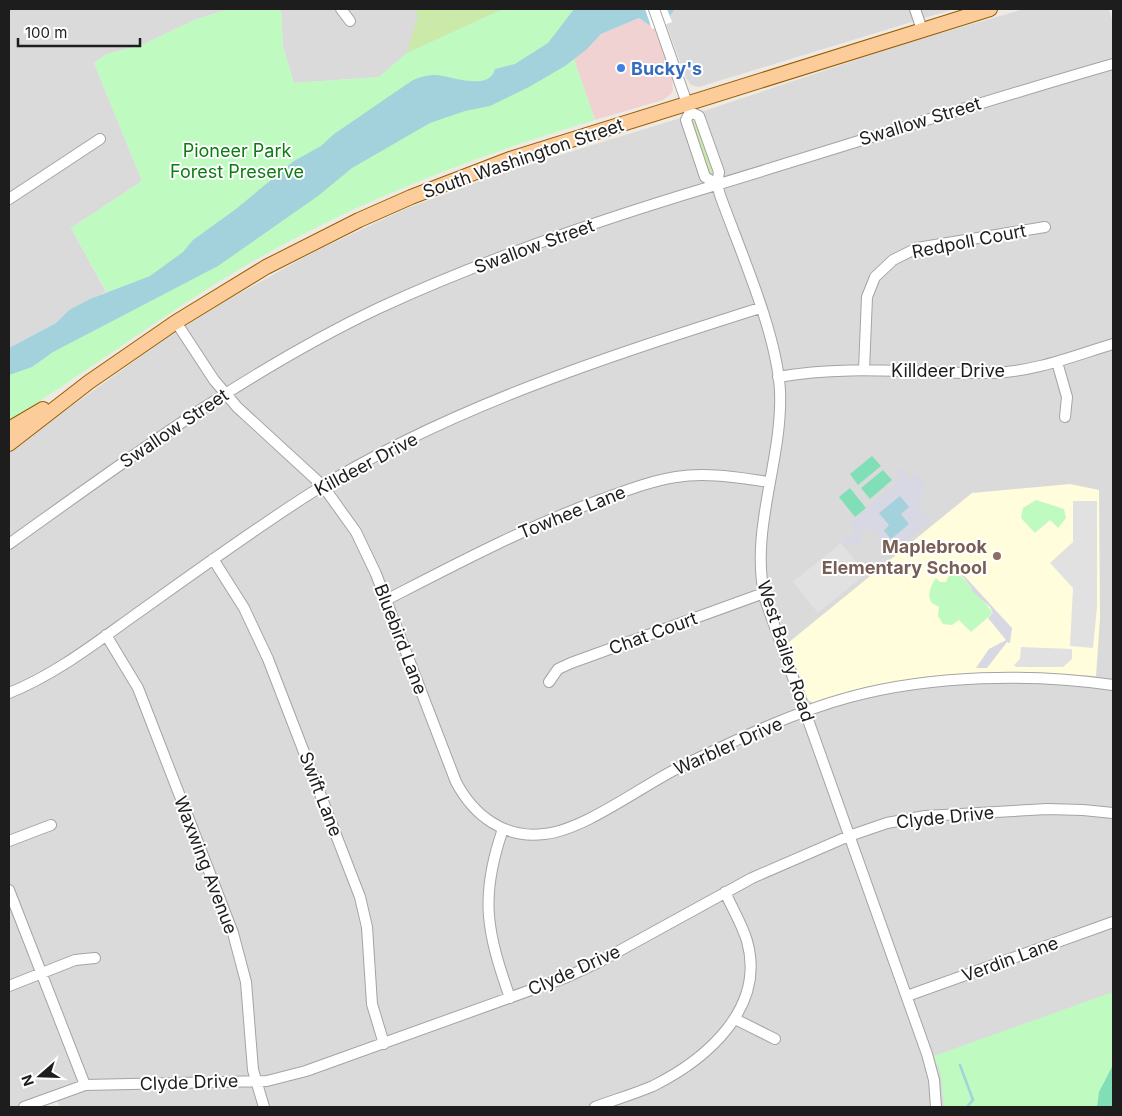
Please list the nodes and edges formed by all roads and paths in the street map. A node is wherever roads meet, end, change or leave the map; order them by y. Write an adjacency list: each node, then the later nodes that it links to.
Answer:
1 (341, 9): 5 (street)
2 (654, 9): 8 (street, West Bailey Road)
3 (915, 9): 6 (street)
4 (990, 9): 6 (main road, South Washington Street)
5 (350, 21)
6 (922, 30): 8 (main road, South Washington Street)
7 (1113, 64): 10 (street, Swallow Street)
8 (689, 108): 10 (street, West Bailey Road); 14 (main road, South Washington Street)
9 (100, 139): 11 (street)
10 (717, 184): 13 (street, West Bailey Road); 20 (street, Swallow Street)
11 (9, 196)
12 (1045, 227): 17 (street, Redpoll Court)
13 (760, 308): 18 (street, West Bailey Road); 25 (street, Killdeer Drive)
14 (176, 322): 19 (main road, South Washington Street); 20 (street, Bluebird Lane)
15 (1113, 344): 16 (street, Killdeer Drive)
16 (1058, 362): 17 (street, Killdeer Drive); 21 (street)
17 (864, 370): 18 (street, Killdeer Drive)
18 (778, 377): 24 (street, West Bailey Road)
19 (89, 382): 22 (main road, South Washington Street); 23 (main road, South Washington Street)
20 (225, 393): 25 (street, Bluebird Lane); 26 (street, Swallow Street)
21 (1065, 417)
22 (9, 429)
23 (9, 444)
24 (770, 482): 28 (street, West Bailey Road); 29 (street, Towhee Lane)
25 (323, 486): 27 (street, Killdeer Drive); 29 (street, Bluebird Lane)
26 (9, 544)
27 (213, 559): 30 (street, Killdeer Drive); 50 (street, Swift Lane)
28 (764, 593): 31 (street, Chat Court); 34 (street, West Bailey Road)
29 (386, 600): 37 (street, Bluebird Lane)
30 (106, 635): 33 (street, Killdeer Drive); 51 (street, Waxwing Avenue)
31 (548, 682)
32 (1113, 685): 34 (street, Warbler Drive)
33 (9, 693)
34 (805, 713): 37 (street, Warbler Drive); 38 (street, West Bailey Road)
35 (1113, 813): 38 (street, Clyde Drive)
36 (51, 825): 39 (street)
37 (503, 829): 47 (street)
38 (849, 836): 41 (street, Clyde Drive); 46 (street, West Bailey Road)
39 (9, 841)
40 (9, 890): 44 (street)
41 (724, 892): 47 (street, Clyde Drive); 48 (street)
42 (1113, 922): 46 (street, Verdin Lane)
43 (95, 958): 44 (street)
44 (41, 973): 45 (street); 52 (street)
45 (9, 986)
46 (907, 996): 56 (street, West Bailey Road)
47 (510, 998): 50 (street, Clyde Drive)
48 (735, 1018): 49 (street); 55 (street)
49 (775, 1039)
50 (384, 1044): 51 (street, Clyde Drive)
51 (256, 1081): 52 (street, Clyde Drive); 54 (street, Waxwing Avenue)
52 (85, 1085): 53 (street, Clyde Drive)
53 (24, 1107)
54 (264, 1107)
55 (595, 1107)
56 (936, 1107)

